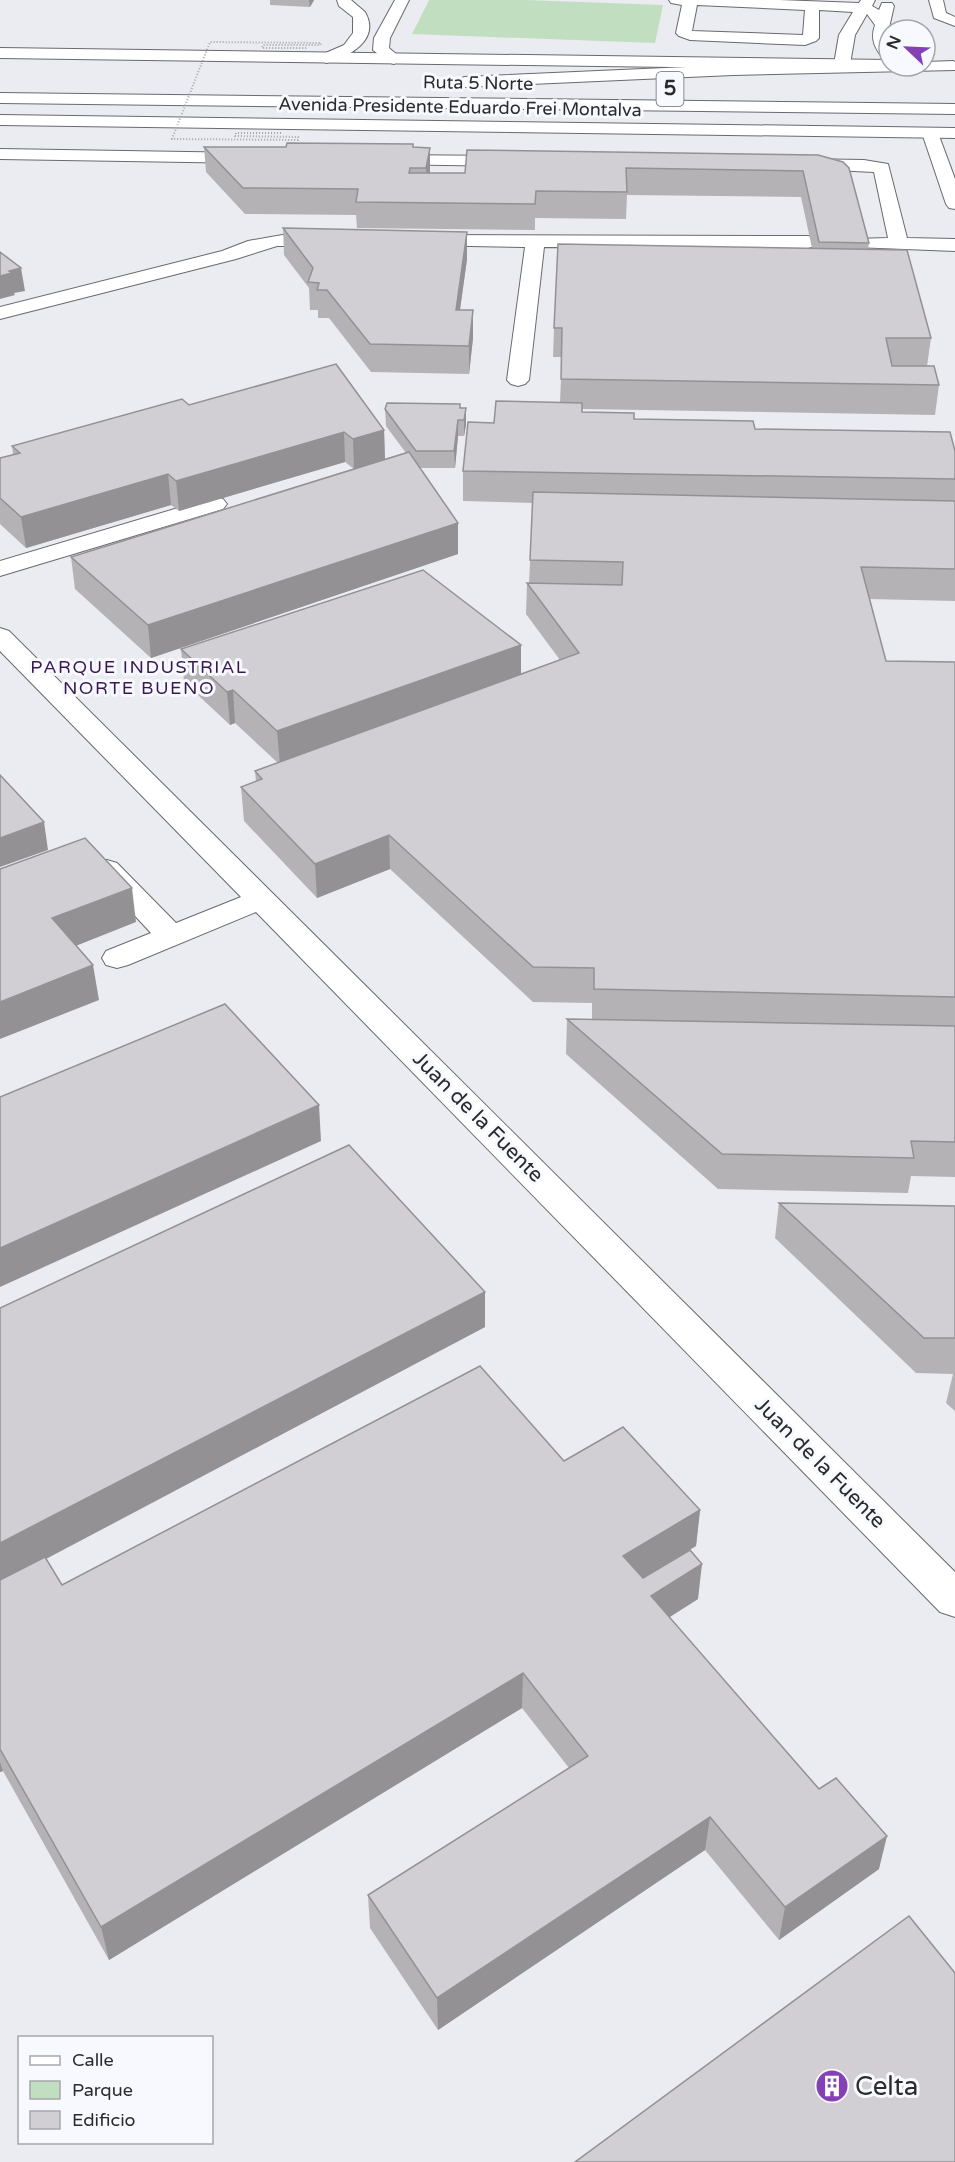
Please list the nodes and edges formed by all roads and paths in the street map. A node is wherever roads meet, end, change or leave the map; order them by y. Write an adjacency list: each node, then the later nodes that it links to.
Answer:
1 (344, 0): 13 (main road)
2 (402, 0): 14 (main road)
3 (676, 0): 5 (main road)
4 (936, 0): 10 (main road)
5 (700, 1): 7 (main road); 7 (main road)
6 (877, 3): 7 (main road); 8 (main road); 9 (main road); 15 (main road)
7 (812, 6)
8 (877, 18)
9 (880, 18)
10 (955, 22)
11 (308, 48): 26 (path, bridge)
12 (0, 53): 13 (main road)
13 (326, 58): 14 (main road)
14 (394, 59): 15 (main road)
15 (842, 64): 16 (main road)
16 (877, 64)
17 (937, 65): 18 (main road)
18 (954, 66): 19 (main road, Ruta 5 Norte / 5)
19 (670, 89)
20 (0, 98): 21 (main road, Ruta 5 Norte / 5)
21 (434, 102): 22 (main road, Ruta 5 Norte / 5); 24 (main road)
22 (955, 109)
23 (0, 120): 25 (main road, Avenida Presidente Eduardo Frei Montalva)
24 (955, 131): 25 (main road, Avenida Presidente Eduardo Frei Montalva)
25 (930, 133): 34 (main road)
26 (281, 134)
27 (480, 146): 31 (main road)
28 (0, 154): 29 (main road)
29 (263, 158)
30 (367, 159): 31 (main road)
31 (459, 160): 32 (main road)
32 (530, 161)
33 (780, 164): 40 (main road)
34 (955, 204)
35 (348, 240): 42 (main road)
36 (407, 241): 37 (main road)
37 (535, 242): 38 (main road); 43 (main road)
38 (808, 242)
39 (861, 243): 40 (main road)
40 (899, 243): 41 (main road)
41 (955, 245)
42 (0, 313)
43 (519, 380)
44 (215, 504): 45 (main road)
45 (0, 569)
46 (0, 636): 48 (main road, Juan de la Fuente)
47 (107, 869): 49 (main road)
48 (262, 898): 49 (main road); 51 (main road, Juan de la Fuente)
49 (171, 936): 50 (main road)
50 (117, 957)
51 (955, 1599)

